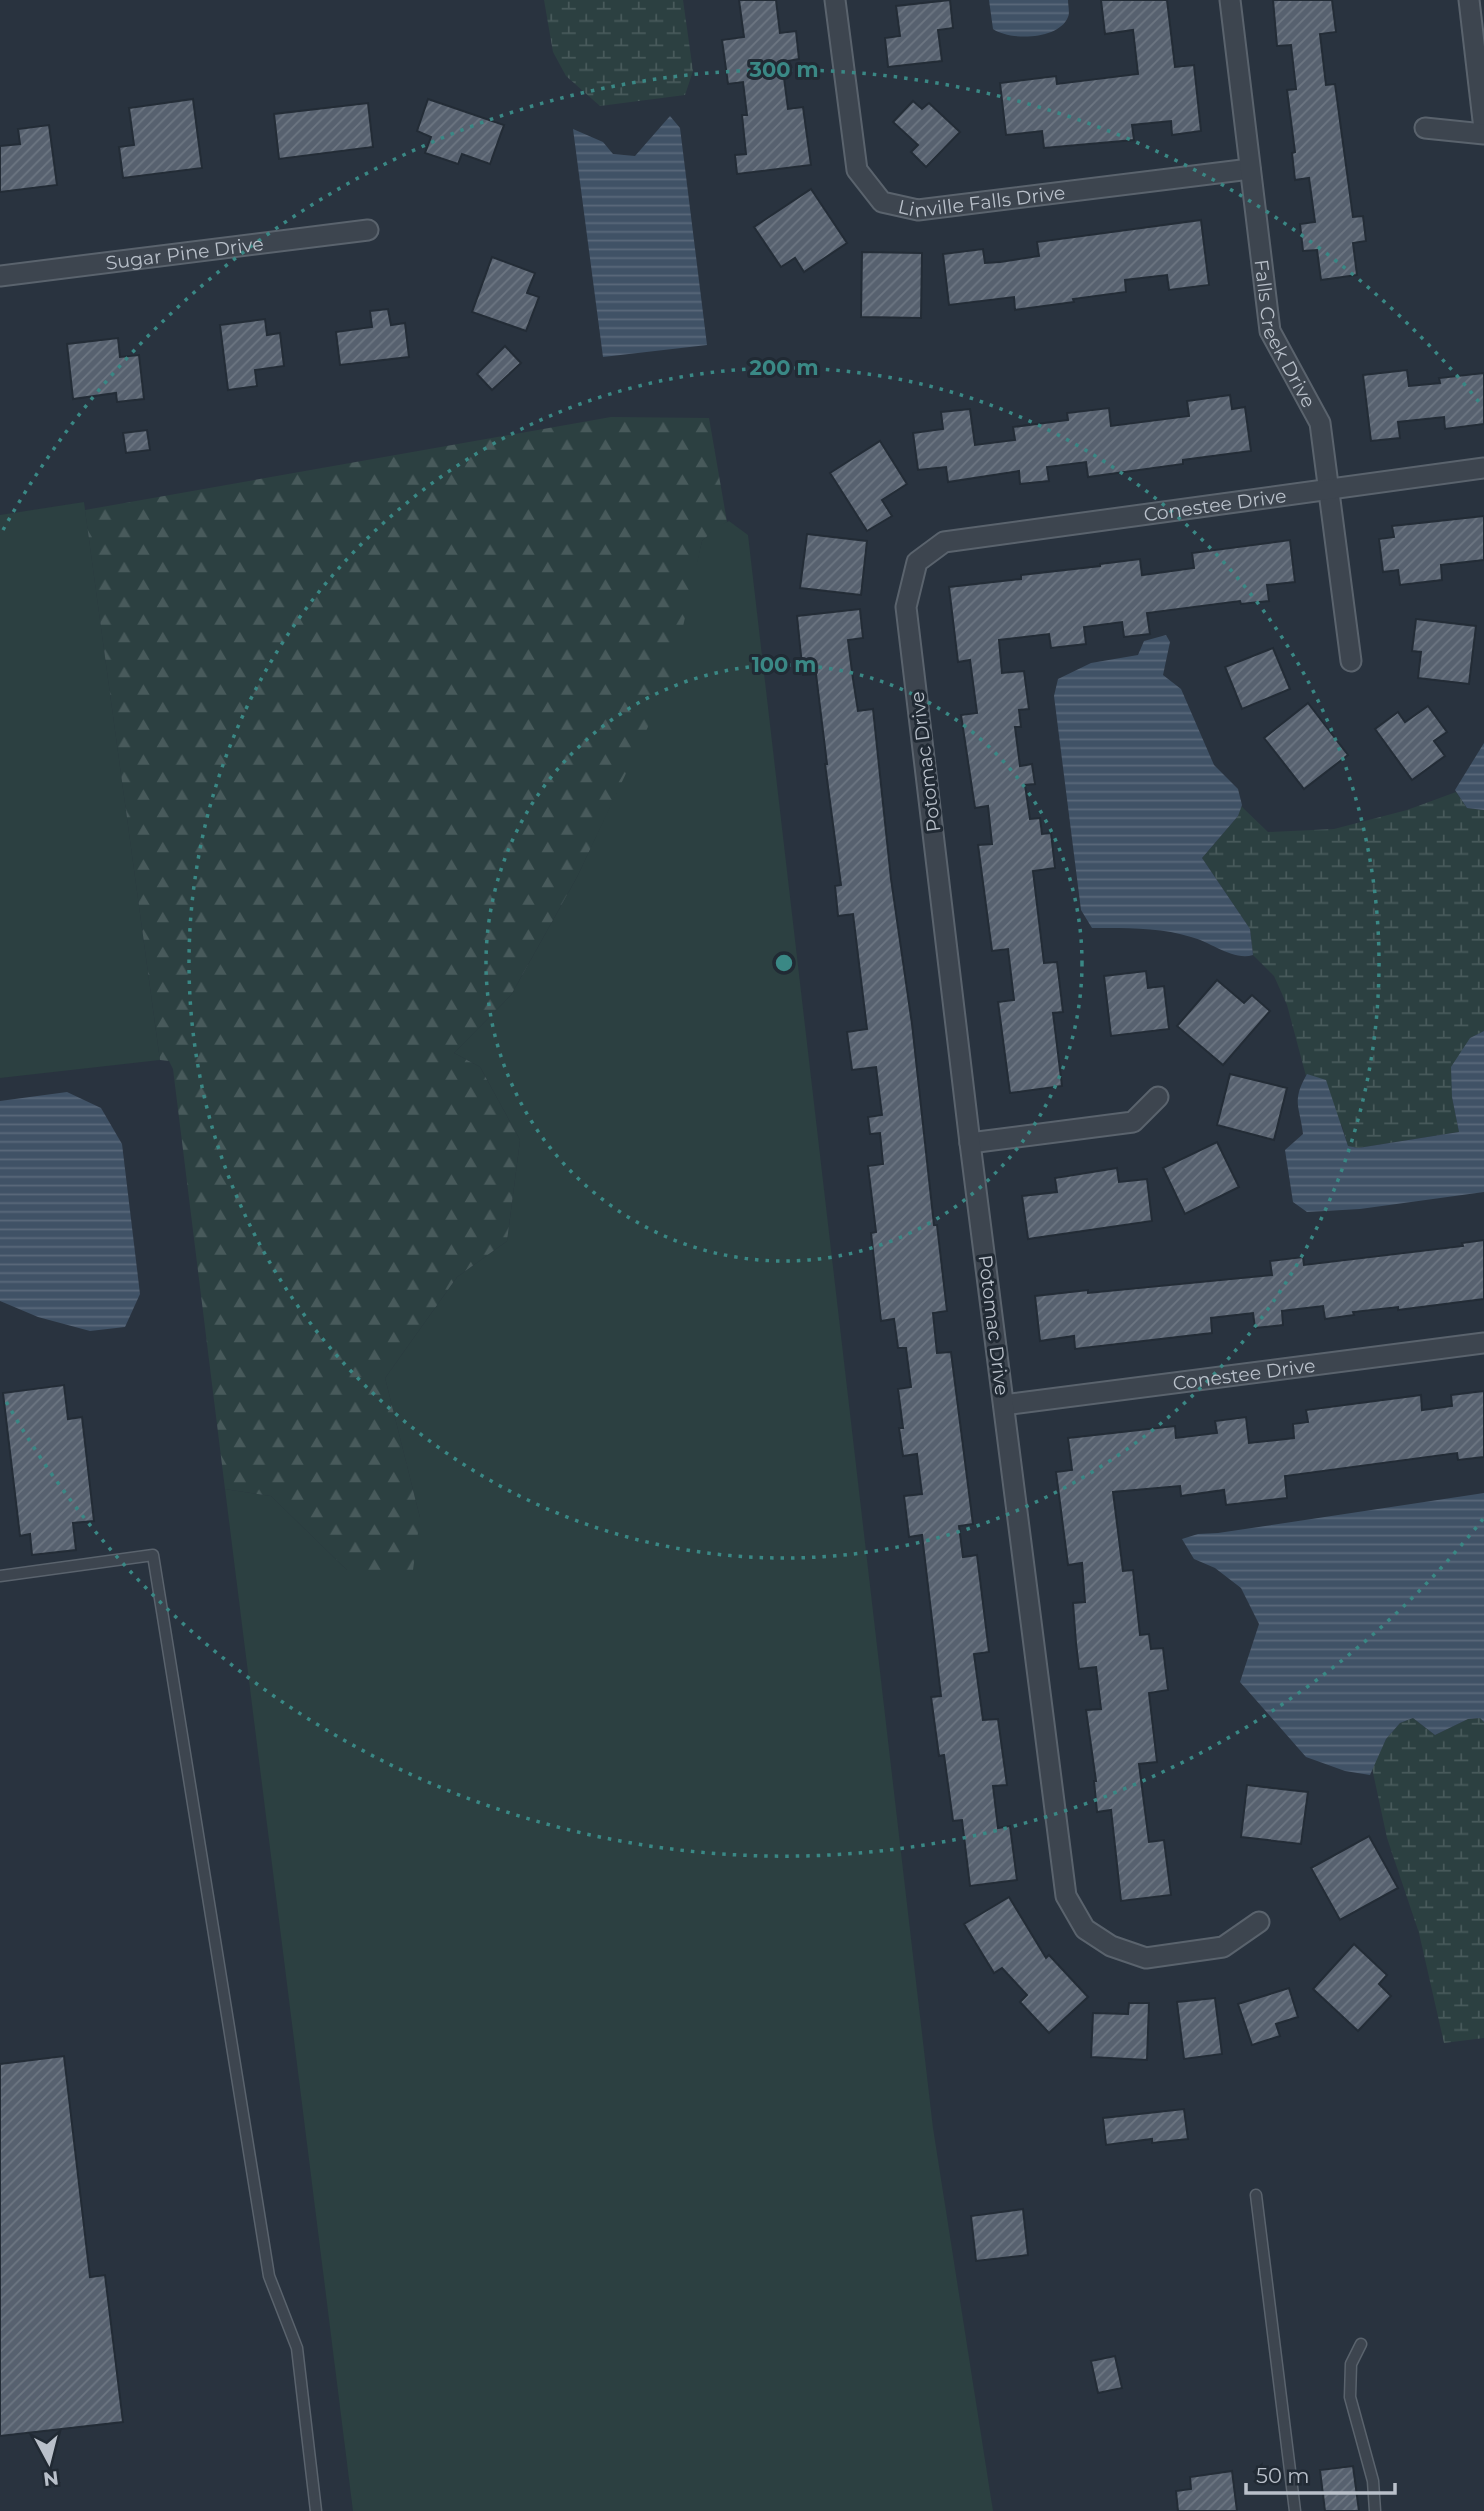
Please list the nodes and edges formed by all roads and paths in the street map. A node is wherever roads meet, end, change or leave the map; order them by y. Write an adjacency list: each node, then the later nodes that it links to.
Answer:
1 (835, 0): 6 (street, Linville Falls Drive)
2 (1230, 0): 6 (street, Falls Creek Drive)
3 (1469, 0): 5 (street)
4 (1425, 128): 5 (street)
5 (1484, 132)
6 (1250, 169): 10 (street, Falls Creek Drive)
7 (368, 230): 8 (street, Sugar Pine Drive)
8 (0, 276)
9 (1484, 468): 10 (street, Conestee Drive)
10 (1330, 488): 11 (street, Conestee Drive); 12 (street, Falls Creek Drive)
11 (944, 542): 14 (street, Potomac Drive)
12 (1351, 661)
13 (1158, 1097): 14 (street)
14 (970, 1143): 16 (street, Potomac Drive)
15 (1484, 1343): 16 (street, Conestee Drive)
16 (1004, 1405): 18 (street, Potomac Drive)
17 (0, 1576): 21 (lane)
18 (1259, 1922)
19 (1255, 2195): 22 (lane)
20 (1361, 2344): 23 (lane)
21 (316, 2511)
22 (1295, 2511)
23 (1376, 2511)

